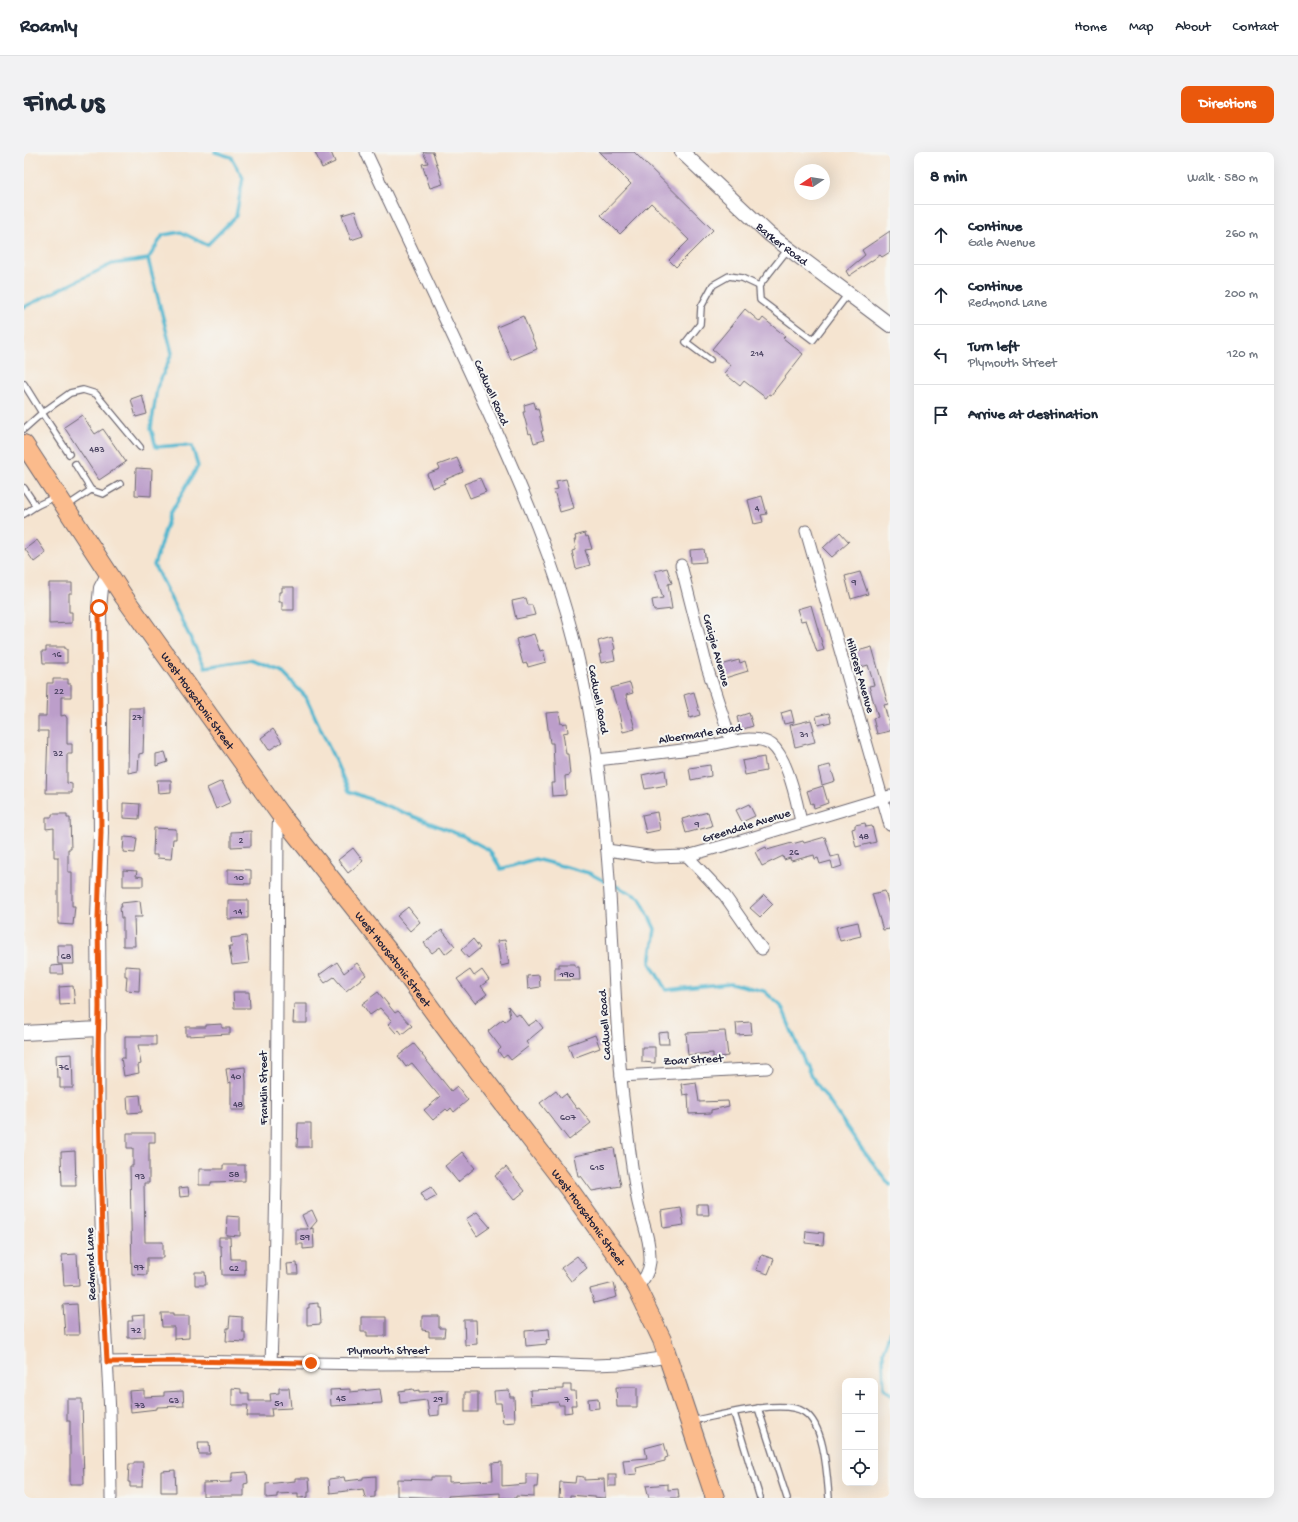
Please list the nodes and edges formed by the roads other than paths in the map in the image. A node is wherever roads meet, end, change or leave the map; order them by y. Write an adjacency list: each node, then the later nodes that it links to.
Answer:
1 (366, 152): 25 (street, Cadwell Road)
2 (682, 152): 3 (street, Barker Road)
3 (788, 248): 4 (lane); 5 (street, Barker Road)
4 (759, 286): 5 (lane); 7 (lane)
5 (848, 294): 6 (street, Barker Road)
6 (890, 325)
7 (710, 360)
8 (24, 384): 9 (lane)
9 (42, 413): 10 (lane); 12 (lane); 13 (lane)
10 (24, 428)
11 (24, 444): 18 (highway, West Housatonic Street)
12 (140, 447)
13 (69, 454)
14 (75, 464): 17 (lane)
15 (120, 484): 17 (lane)
16 (24, 488): 19 (lane)
17 (91, 490): 18 (lane)
18 (63, 501): 19 (lane); 23 (highway, West Housatonic Street)
19 (36, 506): 20 (lane)
20 (24, 514)
21 (806, 532): 26 (street, Hillcrest Avenue)
22 (681, 565): 24 (street, Craigie Avenue)
23 (109, 573): 27 (highway, West Housatonic Street); 33 (street)
24 (732, 741): 25 (street, Albermarle Road); 28 (street, Albermarle Road)
25 (597, 760): 30 (street, Cadwell Road)
26 (886, 797): 28 (street, Greendale Avenue); 29 (street, Hillcrest Avenue)
27 (279, 813): 37 (highway, West Housatonic Street); 40 (street, Franklin Street)
28 (801, 822): 31 (street, Greendale Avenue)
29 (890, 825)
30 (607, 850): 31 (street, Greendale Avenue); 36 (street, Cadwell Road)
31 (686, 856): 32 (street)
32 (762, 949)
33 (99, 1029): 34 (street); 39 (street, Redmond Lane)
34 (24, 1033)
35 (767, 1068): 36 (street, Zoar Street)
36 (621, 1076): 37 (street, Cadwell Road)
37 (637, 1288): 38 (highway, West Housatonic Street)
38 (668, 1357): 40 (street, Plymouth Street); 43 (highway, West Housatonic Street)
39 (107, 1362): 40 (street, Plymouth Street); 44 (street, Redmond Lane)
40 (271, 1363)
41 (758, 1408): 42 (lane); 47 (lane); 48 (lane)
42 (734, 1413): 43 (lane); 46 (lane)
43 (690, 1422): 45 (highway, West Housatonic Street)
44 (111, 1498)
45 (715, 1498)
46 (760, 1498)
47 (787, 1498)
48 (829, 1498)

